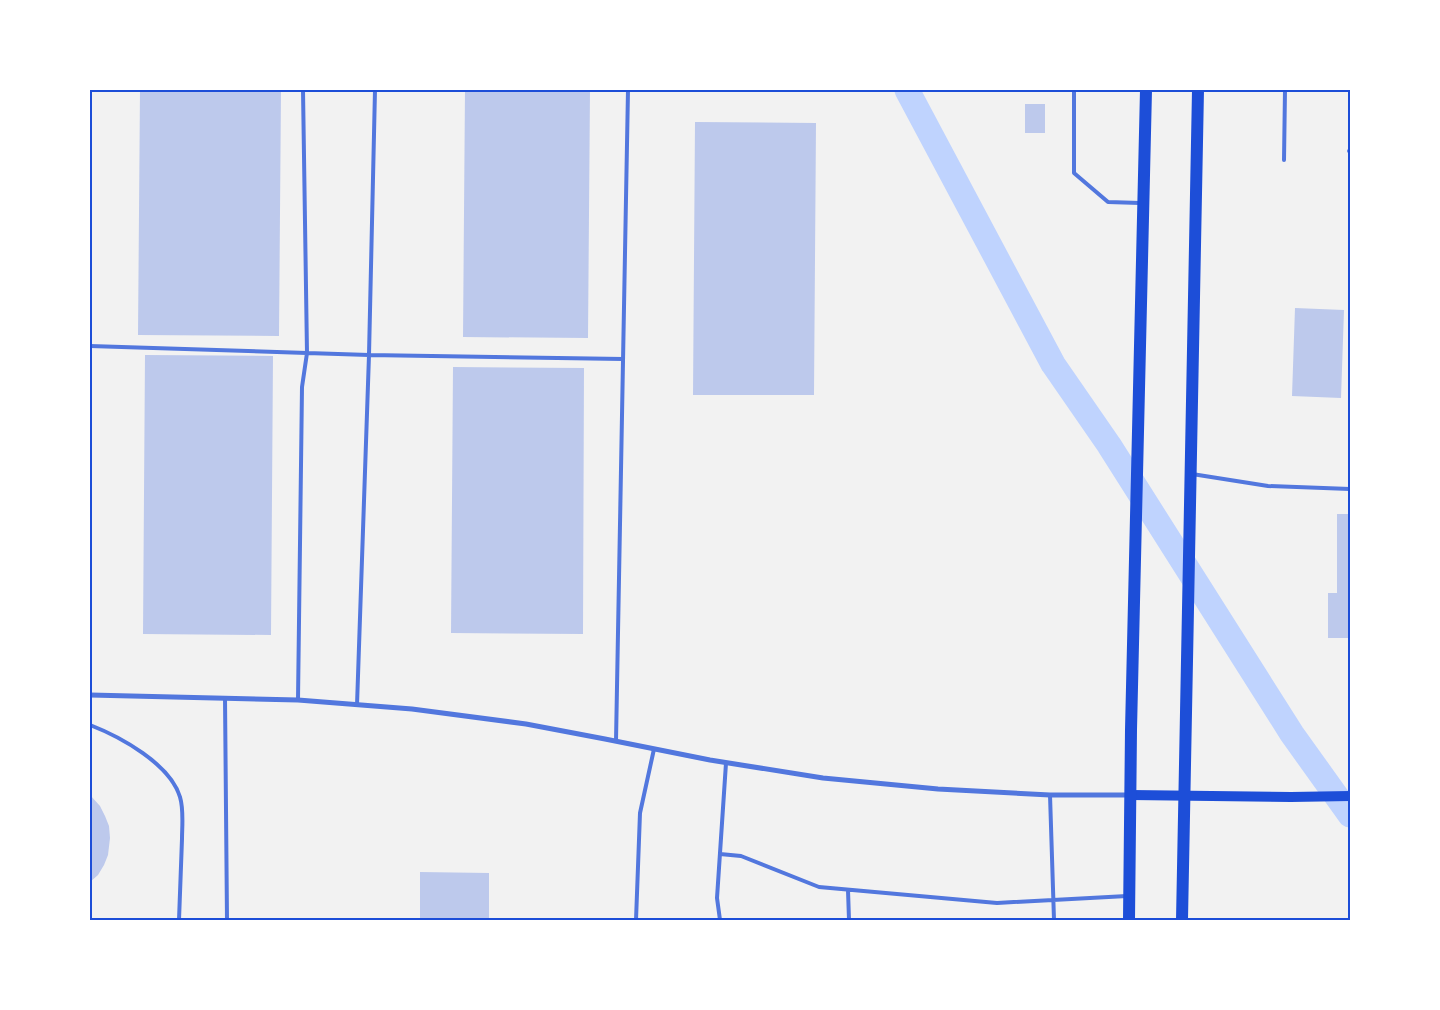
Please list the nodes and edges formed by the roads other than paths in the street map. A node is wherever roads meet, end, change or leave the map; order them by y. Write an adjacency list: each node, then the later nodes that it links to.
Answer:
1 (303, 90): 11 (lane)
2 (375, 90): 12 (lane)
3 (628, 90): 13 (lane)
4 (1074, 90): 9 (lane)
5 (1146, 90): 9 (main road)
6 (1198, 90): 14 (main road)
7 (1285, 90): 8 (lane)
8 (1284, 160)
9 (1143, 203): 25 (main road)
10 (90, 346): 11 (lane)
11 (307, 353): 12 (lane); 18 (lane)
12 (369, 355): 13 (lane); 19 (lane)
13 (623, 358): 21 (lane)
14 (1190, 474): 15 (lane); 27 (main road)
15 (1350, 489)
16 (90, 695): 17 (street)
17 (225, 698): 18 (street); 33 (lane)
18 (298, 700): 19 (street)
19 (358, 705): 21 (street)
20 (90, 725): 32 (lane)
21 (616, 741): 22 (street)
22 (654, 749): 23 (street); 34 (lane)
23 (726, 763): 24 (street); 28 (lane)
24 (1050, 795): 25 (street); 31 (lane)
25 (1131, 795): 27 (main road); 30 (main road)
26 (1350, 796): 27 (main road)
27 (1184, 797): 39 (main road)
28 (720, 854): 29 (lane); 35 (lane)
29 (848, 890): 31 (lane); 36 (lane)
30 (1129, 896): 31 (lane); 38 (main road)
31 (1053, 900): 37 (lane)
32 (179, 920)
33 (227, 920)
34 (636, 920)
35 (720, 920)
36 (849, 920)
37 (1054, 920)
38 (1129, 920)
39 (1182, 920)

